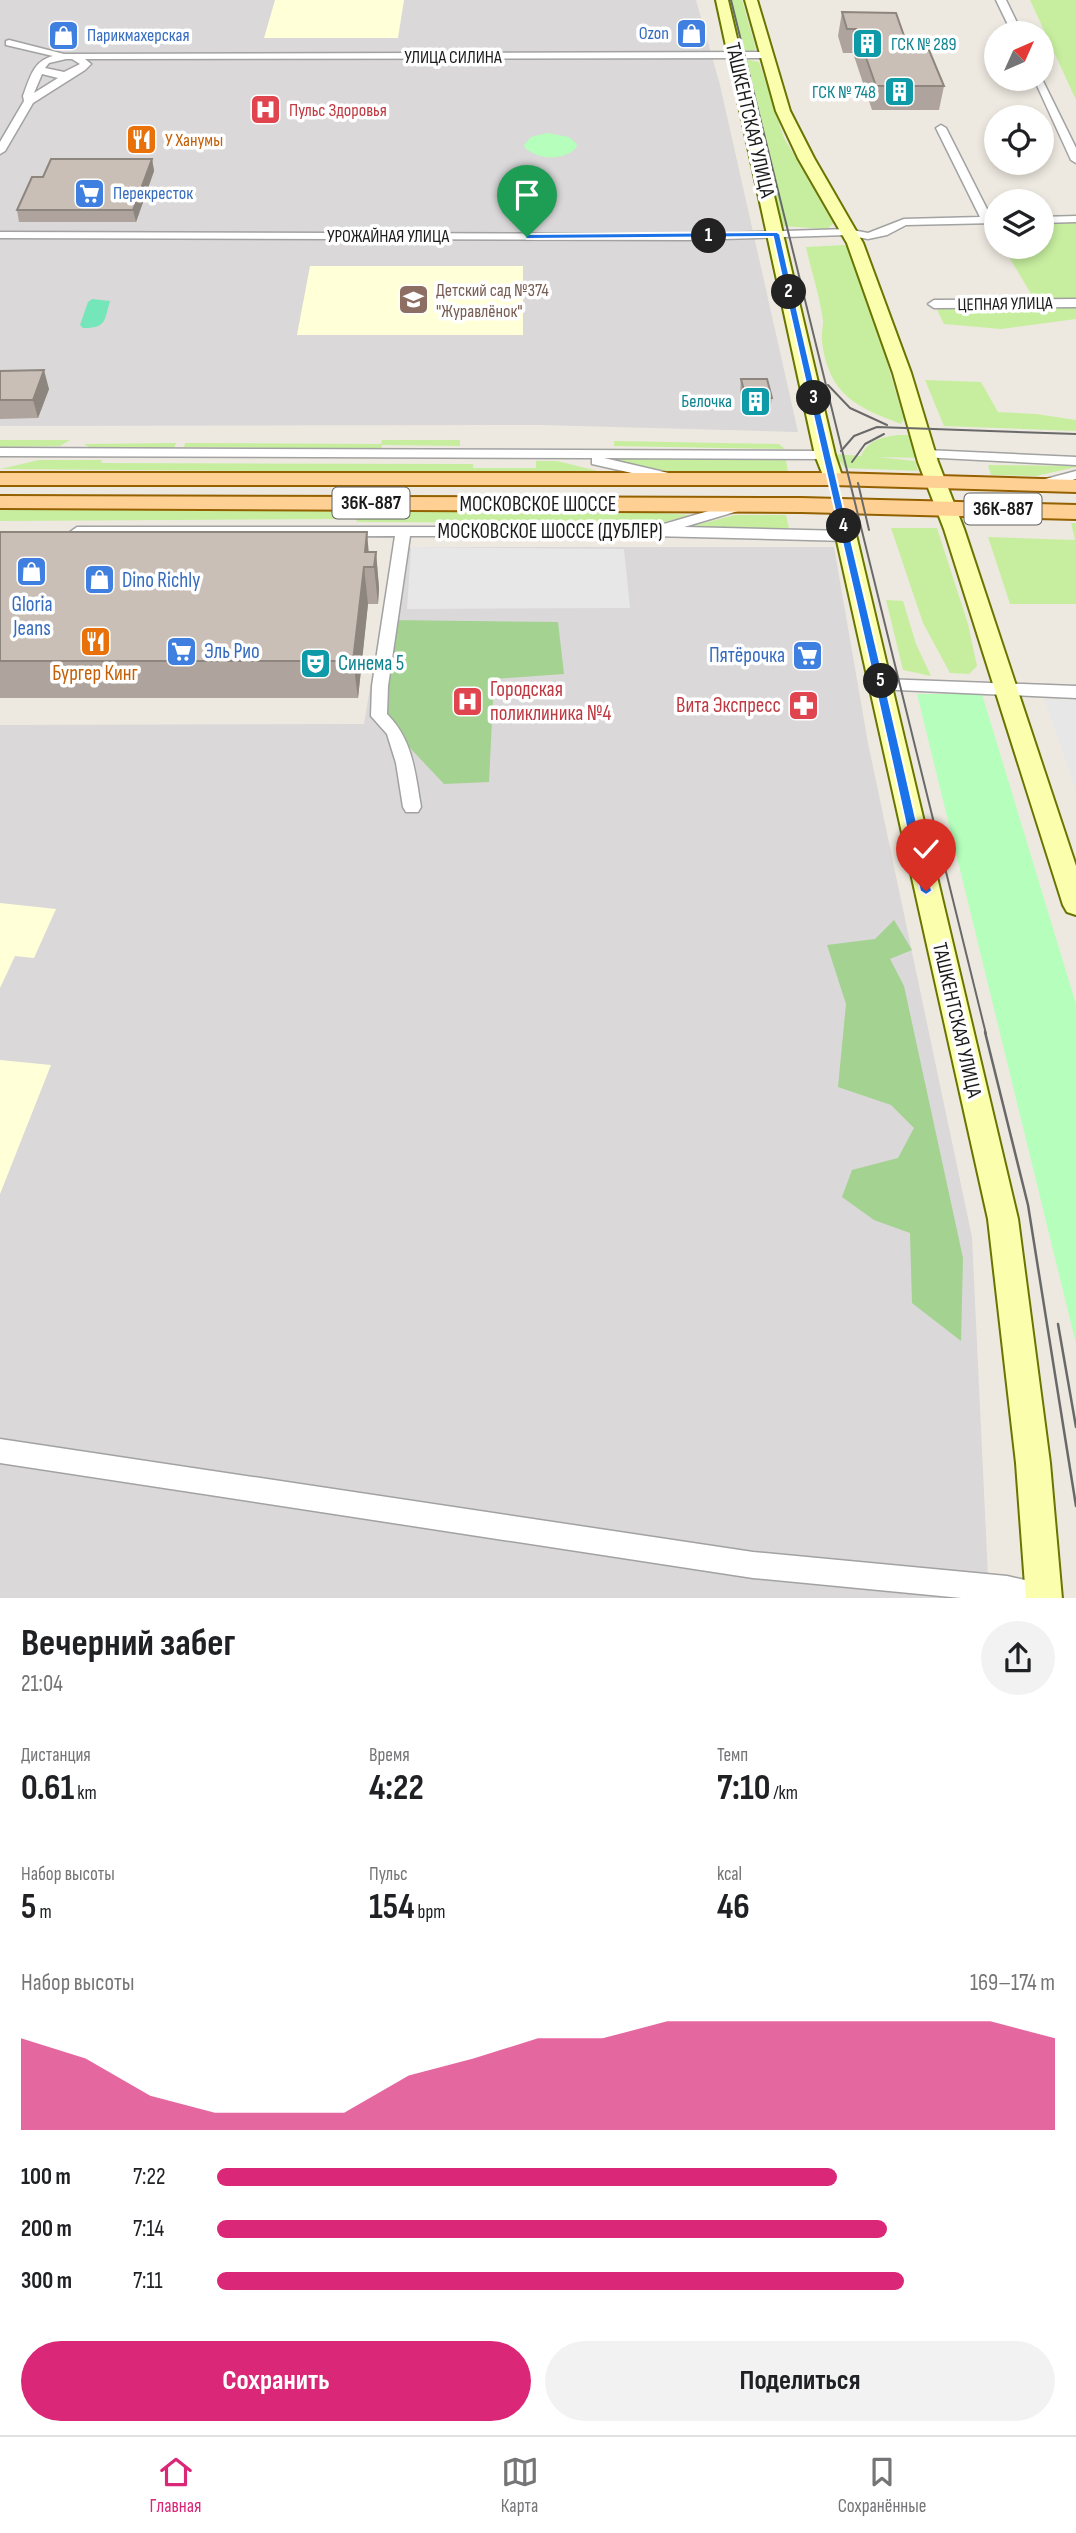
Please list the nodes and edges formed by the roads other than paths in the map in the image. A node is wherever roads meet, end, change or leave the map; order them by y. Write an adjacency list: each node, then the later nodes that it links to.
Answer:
1 (722, 0): 7 (main road, ТАШКЕНТСКАЯ УЛИЦА)
2 (751, 0): 6 (main road, ТАШКЕНТСКАЯ УЛИЦА)
3 (1001, 0): 4 (street)
4 (1011, 21)
5 (4, 41): 8 (street); 10 (street)
6 (767, 55): 7 (street, УЛИЦА СИЛИНА); 21 (main road, ТАШКЕНТСКАЯ УЛИЦА)
7 (734, 56): 9 (street, УЛИЦА СИЛИНА); 22 (main road, ТАШКЕНТСКАЯ УЛИЦА)
8 (71, 57): 9 (street, УЛИЦА СИЛИНА); 10 (street); 11 (street)
9 (139, 57): 11 (street, УЛИЦА СИЛИНА)
10 (41, 67): 11 (street); 13 (street)
11 (75, 72): 13 (street)
12 (1044, 91): 16 (street)
13 (29, 101): 15 (street)
14 (942, 128): 17 (street)
15 (0, 151)
16 (1076, 160)
17 (984, 207)
18 (1076, 219): 20 (street)
19 (984, 220): 21 (street)
20 (1054, 220)
21 (847, 232): 22 (street, УРОЖАЙНАЯ УЛИЦА); 29 (main road, ТАШКЕНТСКАЯ УЛИЦА)
22 (777, 234): 23 (street, УРОЖАЙНАЯ УЛИЦА); 30 (main road, ТАШКЕНТСКАЯ УЛИЦА)
23 (0, 235)
24 (1076, 303): 25 (street, ЦЕПНАЯ УЛИЦА)
25 (934, 304)
26 (0, 452): 27 (street)
27 (51, 453): 28 (street); 32 (street)
28 (566, 454): 30 (street); 35 (street)
29 (926, 454): 31 (street); 36 (main road, ТАШКЕНТСКАЯ УЛИЦА)
30 (825, 455): 39 (main road, ТАШКЕНТСКАЯ УЛИЦА)
31 (1076, 461)
32 (0, 463)
33 (1076, 475): 37 (street)
34 (0, 479): 35 (main road, МОСКОВСКОЕ ШОССЕ / 36К-887)
35 (677, 480): 39 (main road, МОСКОВСКОЕ ШОССЕ / 36К-887)
36 (936, 481): 37 (main road, МОСКОВСКОЕ ШОССЕ / 36К-887); 39 (main road, МОСКОВСКОЕ ШОССЕ / 36К-887); 42 (main road, ТАШКЕНТСКАЯ УЛИЦА)
37 (1039, 485): 38 (main road, МОСКОВСКОЕ ШОССЕ / 36К-887)
38 (1076, 486)
39 (836, 492): 41 (main road, МОСКОВСКОЕ ШОССЕ / 36К-887); 42 (main road, МОСКОВСКОЕ ШОССЕ / 36К-887); 47 (main road, ТАШКЕНТСКАЯ УЛИЦА)
40 (0, 502): 41 (main road, МОСКОВСКОЕ ШОССЕ / 36К-887)
41 (743, 505): 45 (street)
42 (945, 508): 43 (main road, МОСКОВСКОЕ ШОССЕ / 36К-887); 49 (main road, ТАШКЕНТСКАЯ УЛИЦА)
43 (1076, 512)
44 (403, 531): 45 (street, МОСКОВСКОЕ ШОССЕ (ДУБЛЕР)); 46 (street, МОСКОВСКОЕ ШОССЕ (ДУБЛЕР)); 51 (street)
45 (652, 531): 47 (street, МОСКОВСКОЕ ШОССЕ (ДУБЛЕР))
46 (65, 532)
47 (847, 536): 48 (main road, ТАШКЕНТСКАЯ УЛИЦА)
48 (882, 685): 49 (street); 54 (main road, ТАШКЕНТСКАЯ УЛИЦА)
49 (1006, 689): 50 (street); 52 (main road, ТАШКЕНТСКАЯ УЛИЦА)
50 (1076, 692)
51 (412, 807)
52 (1076, 905)
53 (0, 1451): 54 (street)
54 (1049, 1598)

